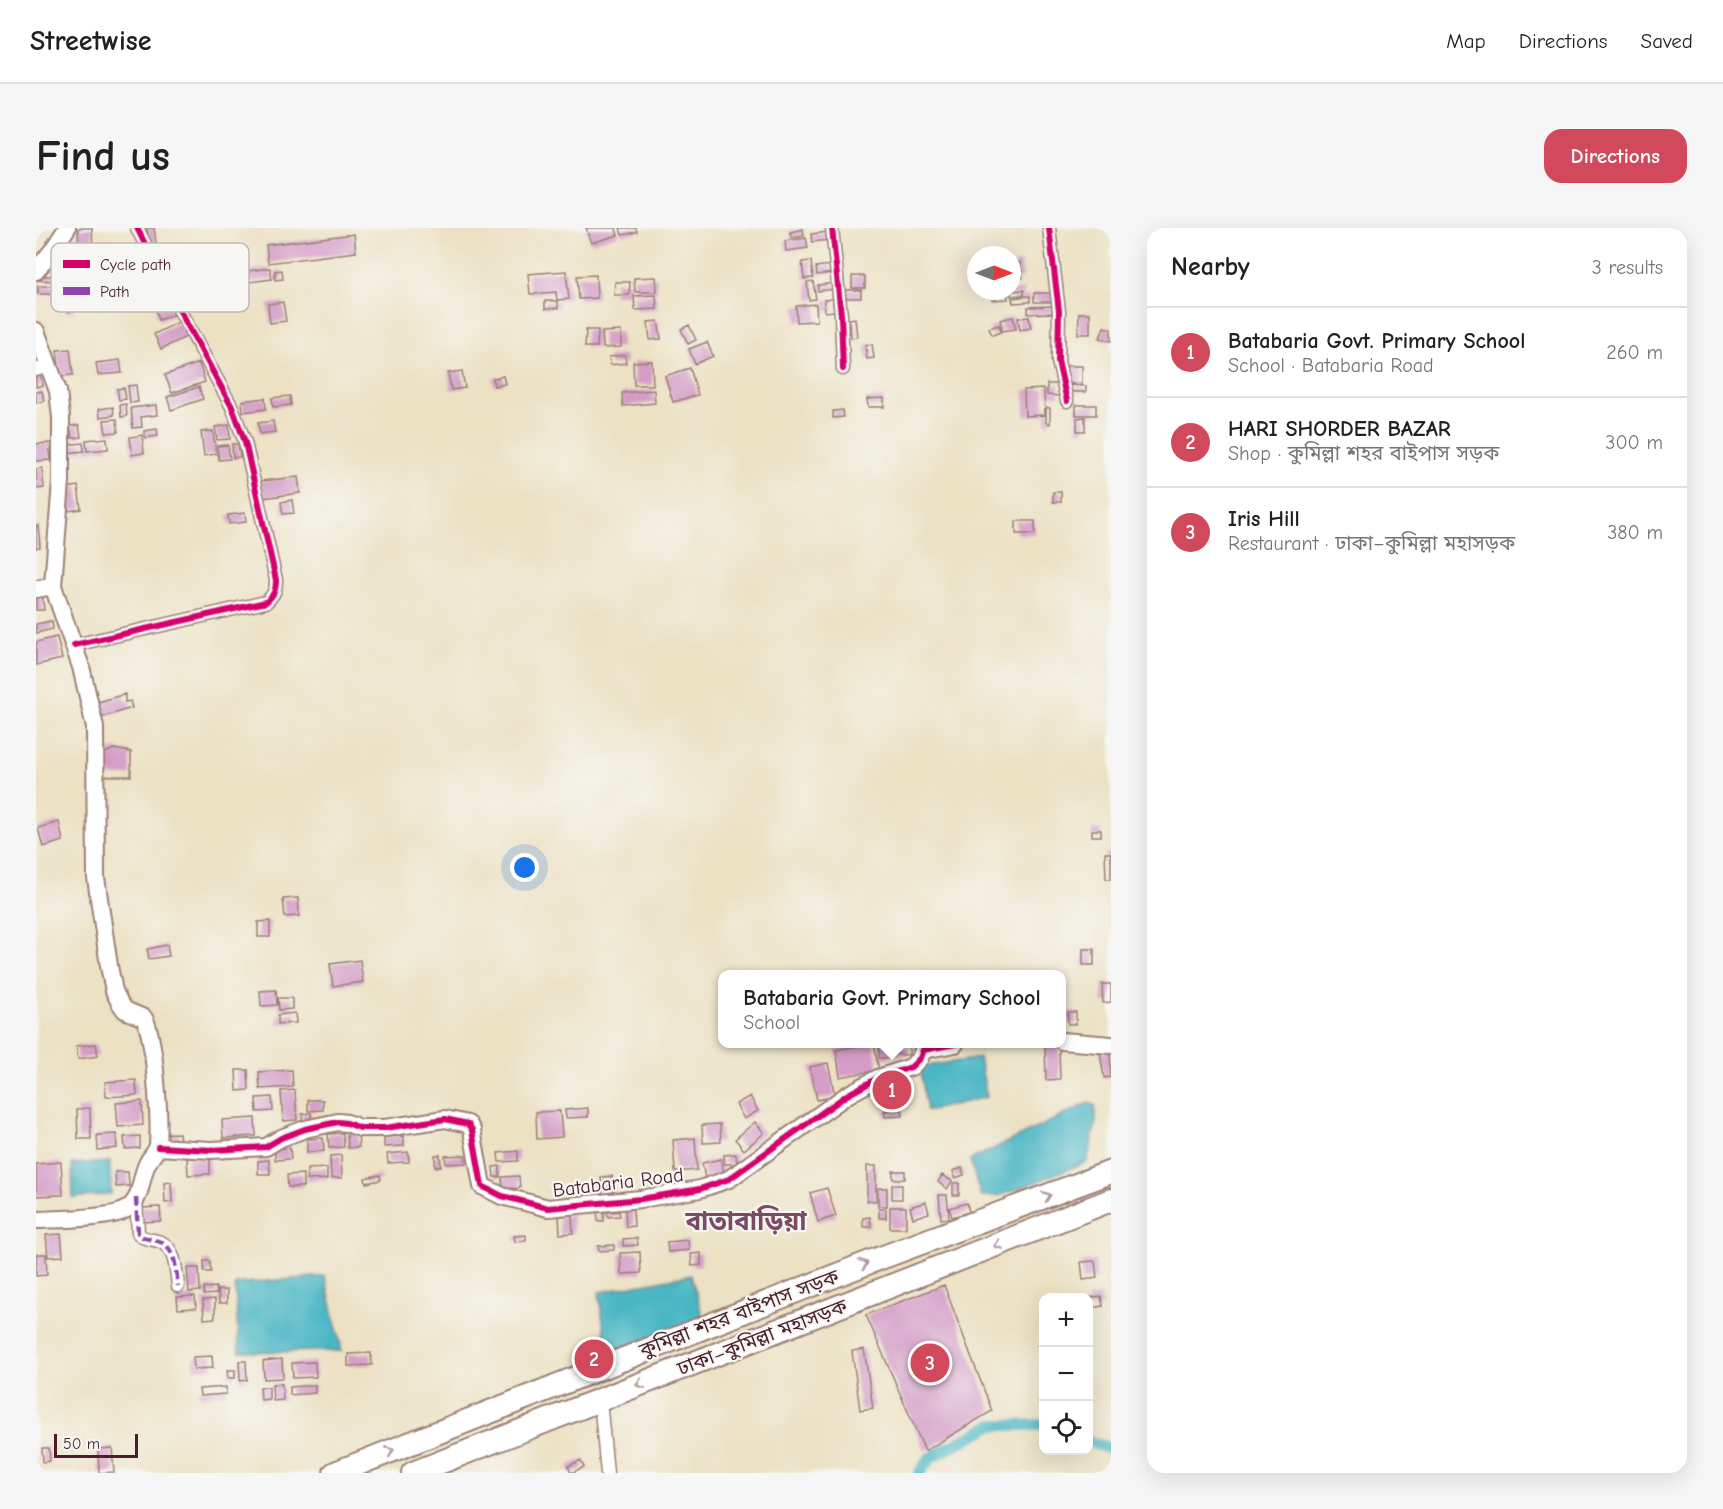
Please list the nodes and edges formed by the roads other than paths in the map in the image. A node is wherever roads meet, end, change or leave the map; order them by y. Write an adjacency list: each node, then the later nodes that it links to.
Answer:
1 (67, 228): 5 (main road)
2 (138, 228): 6 (street)
3 (832, 228): 12 (street)
4 (1049, 228): 13 (street)
5 (57, 243)
6 (145, 243)
7 (51, 252): 8 (main road)
8 (36, 271)
9 (181, 312): 16 (street)
10 (36, 331): 11 (main road)
11 (42, 368): 14 (main road)
12 (843, 369)
13 (1067, 401)
14 (53, 586): 15 (main road); 16 (main road)
15 (36, 589)
16 (74, 645): 20 (main road)
17 (1066, 1041): 18 (main road)
18 (1111, 1045)
19 (934, 1048): 20 (main road, Batabaria Road)
20 (158, 1148): 22 (main road)
21 (1111, 1172): 27 (highway, কুমিল্লা শহর বাইপাস সড়ক, one-way to 21)
22 (136, 1198): 24 (main road); 25 (street)
23 (1111, 1200): 26 (highway, ঢাকা–কুমিল্লা মহাসড়ক, one-way to 26)
24 (36, 1220)
25 (178, 1286)
26 (600, 1400): 28 (highway, ঢাকা–কুমিল্লা মহাসড়ক); 29 (street)
27 (335, 1473)
28 (413, 1473)
29 (607, 1473)

